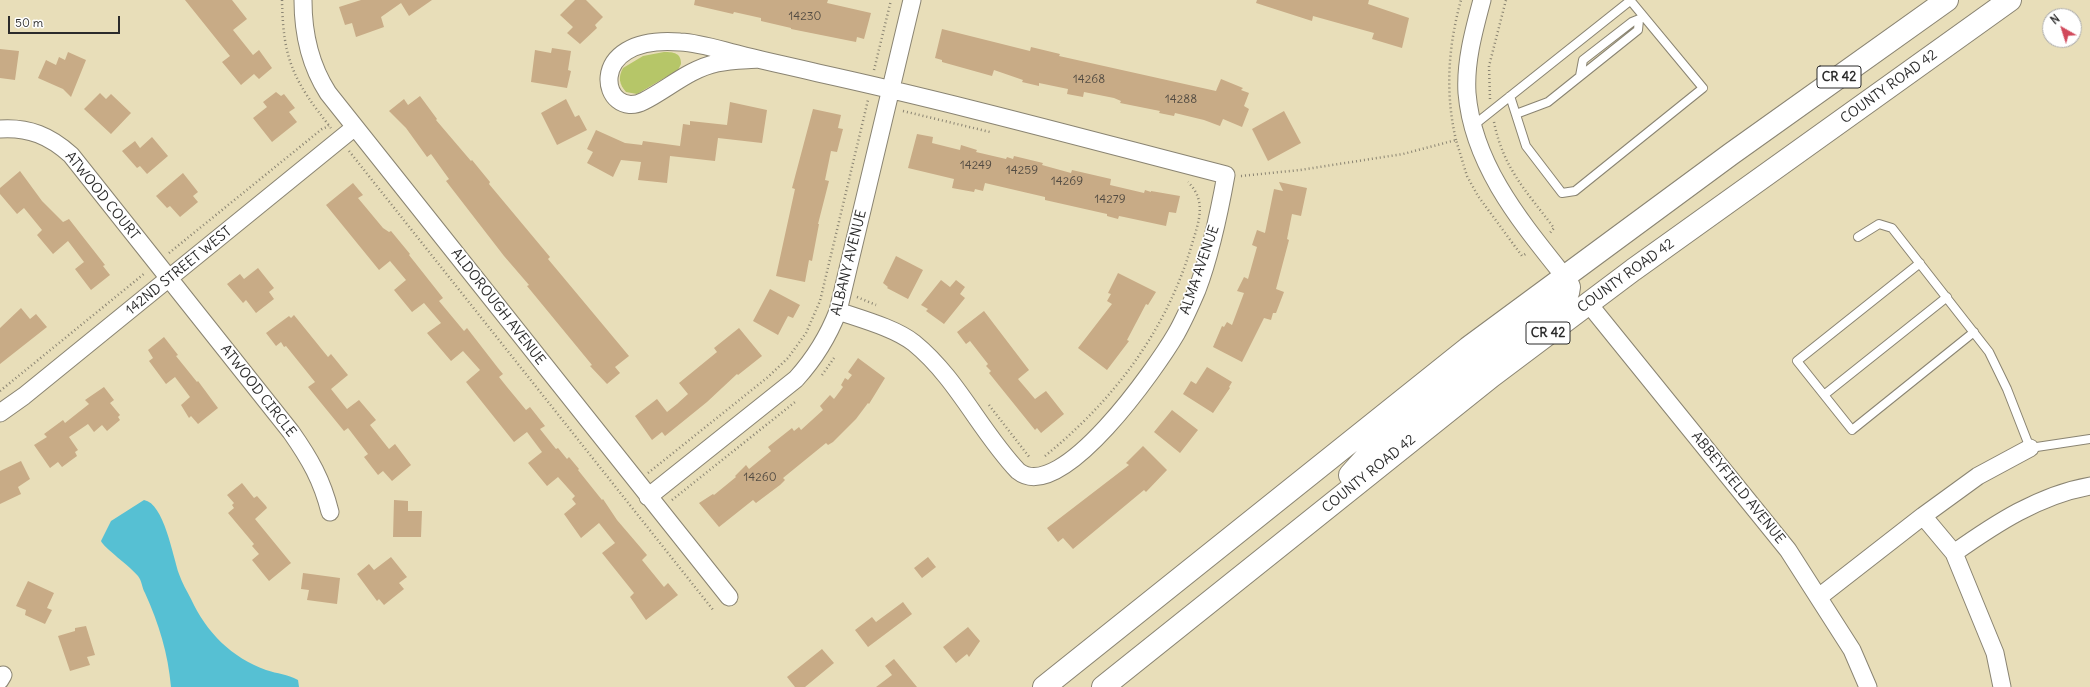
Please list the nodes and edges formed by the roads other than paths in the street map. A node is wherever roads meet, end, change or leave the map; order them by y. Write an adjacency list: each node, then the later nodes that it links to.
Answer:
1 (303, 0): 13 (street, ALDOROUGH AVENUE)
2 (912, 0): 9 (street, ALBANY AVENUE)
3 (1482, 0): 12 (street)
4 (1630, 0): 7 (lane); 10 (lane)
5 (1947, 0): 17 (highway, CR 42)
6 (2010, 0): 20 (highway, COUNTY ROAD 42 / CR 42)
7 (1642, 19): 11 (lane); 11 (lane)
8 (758, 60): 8 (street); 9 (street)
9 (891, 89): 21 (street, ALBANY AVENUE); 21 (street, ALMA AVENUE)
10 (1510, 96): 11 (lane); 12 (lane)
11 (1516, 114)
12 (1474, 125): 17 (street)
13 (356, 127): 18 (street, 142ND STREET WEST); 28 (street, ALDOROUGH AVENUE)
14 (0, 129): 18 (street, ATWOOD COURT)
15 (1858, 237): 16 (lane)
16 (1920, 263): 19 (lane); 23 (lane)
17 (1564, 276): 31 (highway); 35 (highway, CR 42)
18 (169, 279): 24 (street, 142ND STREET WEST); 29 (street, ATWOOD CIRCLE)
19 (1946, 297): 22 (lane); 23 (lane)
20 (1588, 303): 31 (highway, COUNTY ROAD 42 / CR 42); 34 (street, ABBEYFIELD AVENUE)
21 (838, 311): 28 (street, ALBANY AVENUE)
22 (1974, 332): 23 (lane); 26 (lane)
23 (1824, 395)
24 (0, 413)
25 (2090, 439): 26 (lane)
26 (2030, 448): 30 (street)
27 (2090, 486): 32 (street)
28 (648, 497): 33 (street, ALDOROUGH AVENUE)
29 (330, 512)
30 (1923, 516): 32 (street); 34 (street)
31 (1309, 522): 36 (highway, COUNTY ROAD 42 / CR 42)
32 (1954, 553): 38 (street)
33 (729, 597)
34 (1819, 597): 37 (street, ABBEYFIELD AVENUE)
35 (1044, 687)
36 (1103, 687)
37 (1868, 687)
38 (2002, 687)

